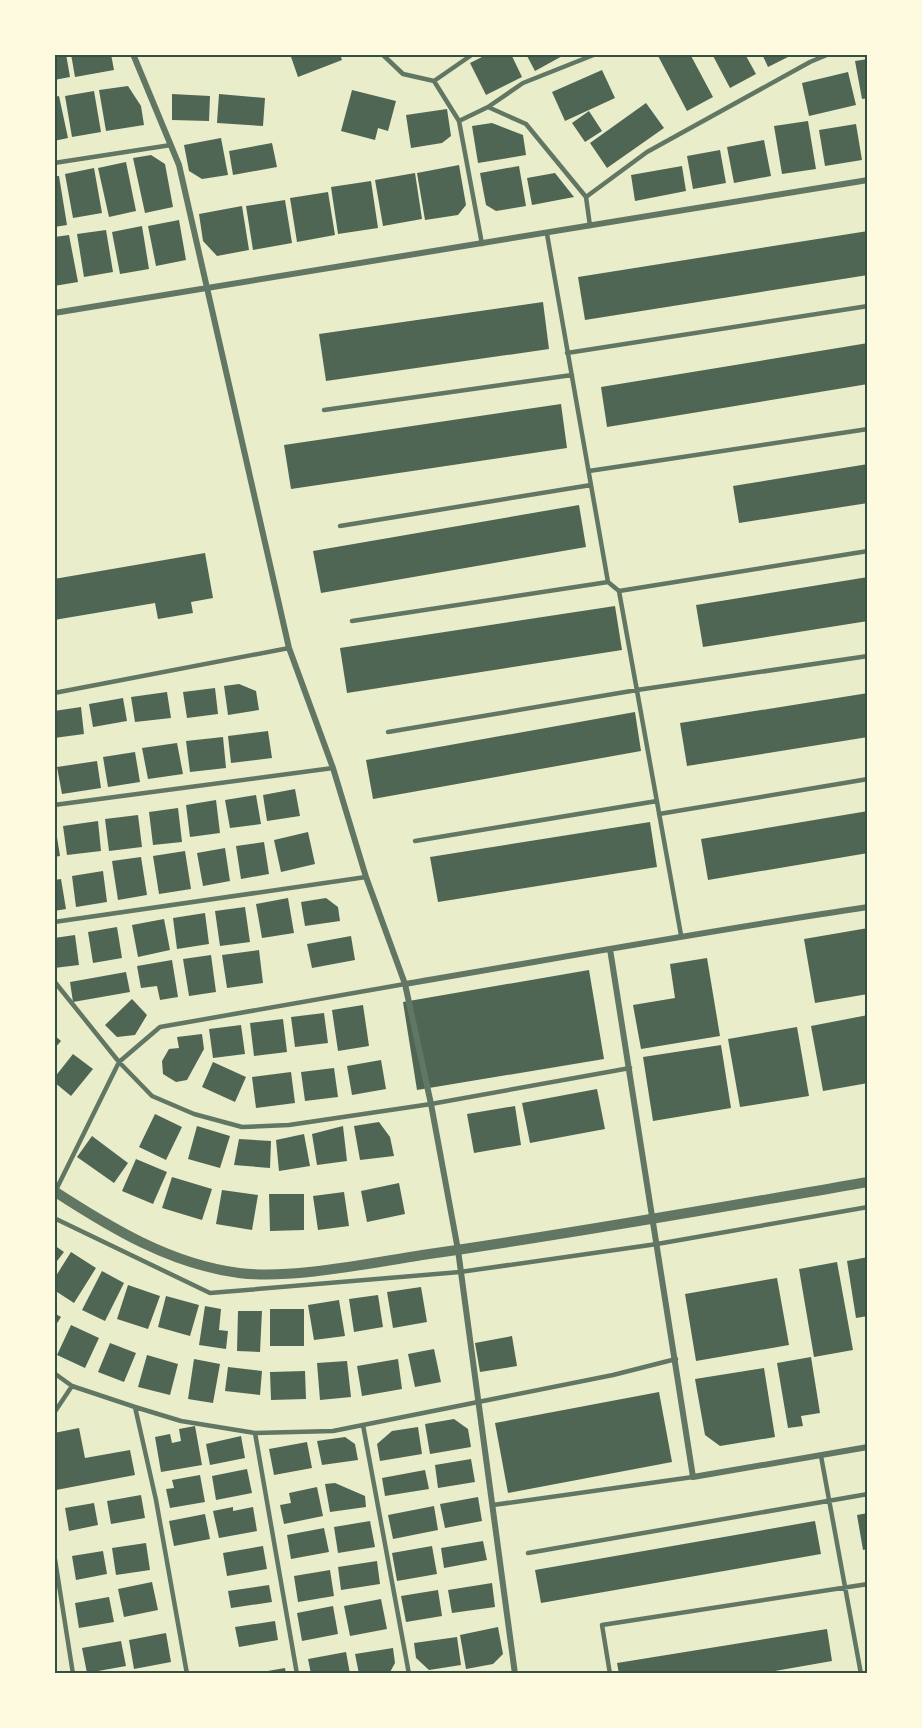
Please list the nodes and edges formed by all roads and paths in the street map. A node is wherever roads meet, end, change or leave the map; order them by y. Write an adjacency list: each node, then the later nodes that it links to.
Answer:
1 (133, 54): 11 (street)
2 (382, 54): 8 (lane)
3 (472, 54): 8 (lane)
4 (596, 54): 9 (lane)
5 (807, 54): 7 (lane)
6 (829, 54): 7 (lane)
7 (810, 62): 14 (lane)
8 (434, 81): 10 (lane)
9 (488, 107): 10 (lane); 14 (lane)
10 (459, 121): 17 (lane)
11 (171, 145): 12 (lane); 18 (street)
12 (54, 163)
13 (868, 180): 15 (street)
14 (586, 197): 15 (lane)
15 (590, 227): 16 (street)
16 (547, 234): 17 (street); 21 (lane)
17 (482, 244): 18 (street)
18 (206, 287): 20 (street); 32 (street)
19 (868, 306): 21 (lane)
20 (54, 313)
21 (567, 353): 22 (lane)
22 (572, 375): 23 (lane); 25 (lane)
23 (324, 410)
24 (868, 429): 25 (lane)
25 (588, 471): 26 (lane)
26 (591, 485): 27 (lane); 29 (lane)
27 (340, 526)
28 (868, 551): 30 (lane)
29 (608, 582): 30 (lane); 31 (lane)
30 (619, 591): 34 (lane)
31 (352, 621)
32 (289, 648): 35 (lane); 37 (street)
33 (868, 656): 34 (lane)
34 (637, 690): 36 (lane); 39 (lane)
35 (54, 693)
36 (388, 732)
37 (333, 768): 40 (lane); 43 (street)
38 (868, 779): 41 (lane)
39 (657, 801): 41 (lane); 42 (lane)
40 (54, 805)
41 (659, 814): 46 (lane)
42 (414, 842)
43 (366, 877): 45 (lane); 49 (street)
44 (868, 907): 46 (street)
45 (54, 922)
46 (681, 935): 47 (street)
47 (610, 950): 49 (street); 51 (street)
48 (54, 981): 50 (lane)
49 (405, 984): 50 (lane); 52 (street)
50 (119, 1062): 52 (lane); 54 (lane)
51 (630, 1068): 52 (lane); 57 (street)
52 (431, 1104): 59 (street)
53 (868, 1182): 57 (street)
54 (54, 1193): 59 (street)
55 (868, 1207): 58 (lane)
56 (54, 1218): 60 (lane)
57 (653, 1220): 58 (street); 59 (street)
58 (657, 1244): 60 (lane); 61 (street)
59 (458, 1250): 60 (street)
60 (460, 1272): 64 (street)
61 (676, 1359): 64 (lane); 71 (street)
62 (54, 1374): 63 (lane)
63 (72, 1386): 65 (lane); 66 (lane)
64 (477, 1401): 67 (lane); 74 (street)
65 (135, 1407): 68 (lane); 80 (lane)
66 (54, 1413)
67 (363, 1425): 68 (lane); 82 (lane)
68 (255, 1433): 81 (lane)
69 (868, 1447): 70 (street)
70 (821, 1456): 71 (street); 73 (lane)
71 (693, 1477): 74 (lane)
72 (868, 1494): 73 (lane)
73 (830, 1500): 76 (lane); 78 (lane)
74 (493, 1505): 83 (street)
75 (54, 1553): 79 (lane)
76 (528, 1553)
77 (868, 1584): 78 (lane)
78 (846, 1588): 84 (lane); 85 (lane)
79 (73, 1674)
80 (187, 1674)
81 (297, 1674)
82 (409, 1674)
83 (515, 1674)
84 (610, 1674)
85 (861, 1674)

